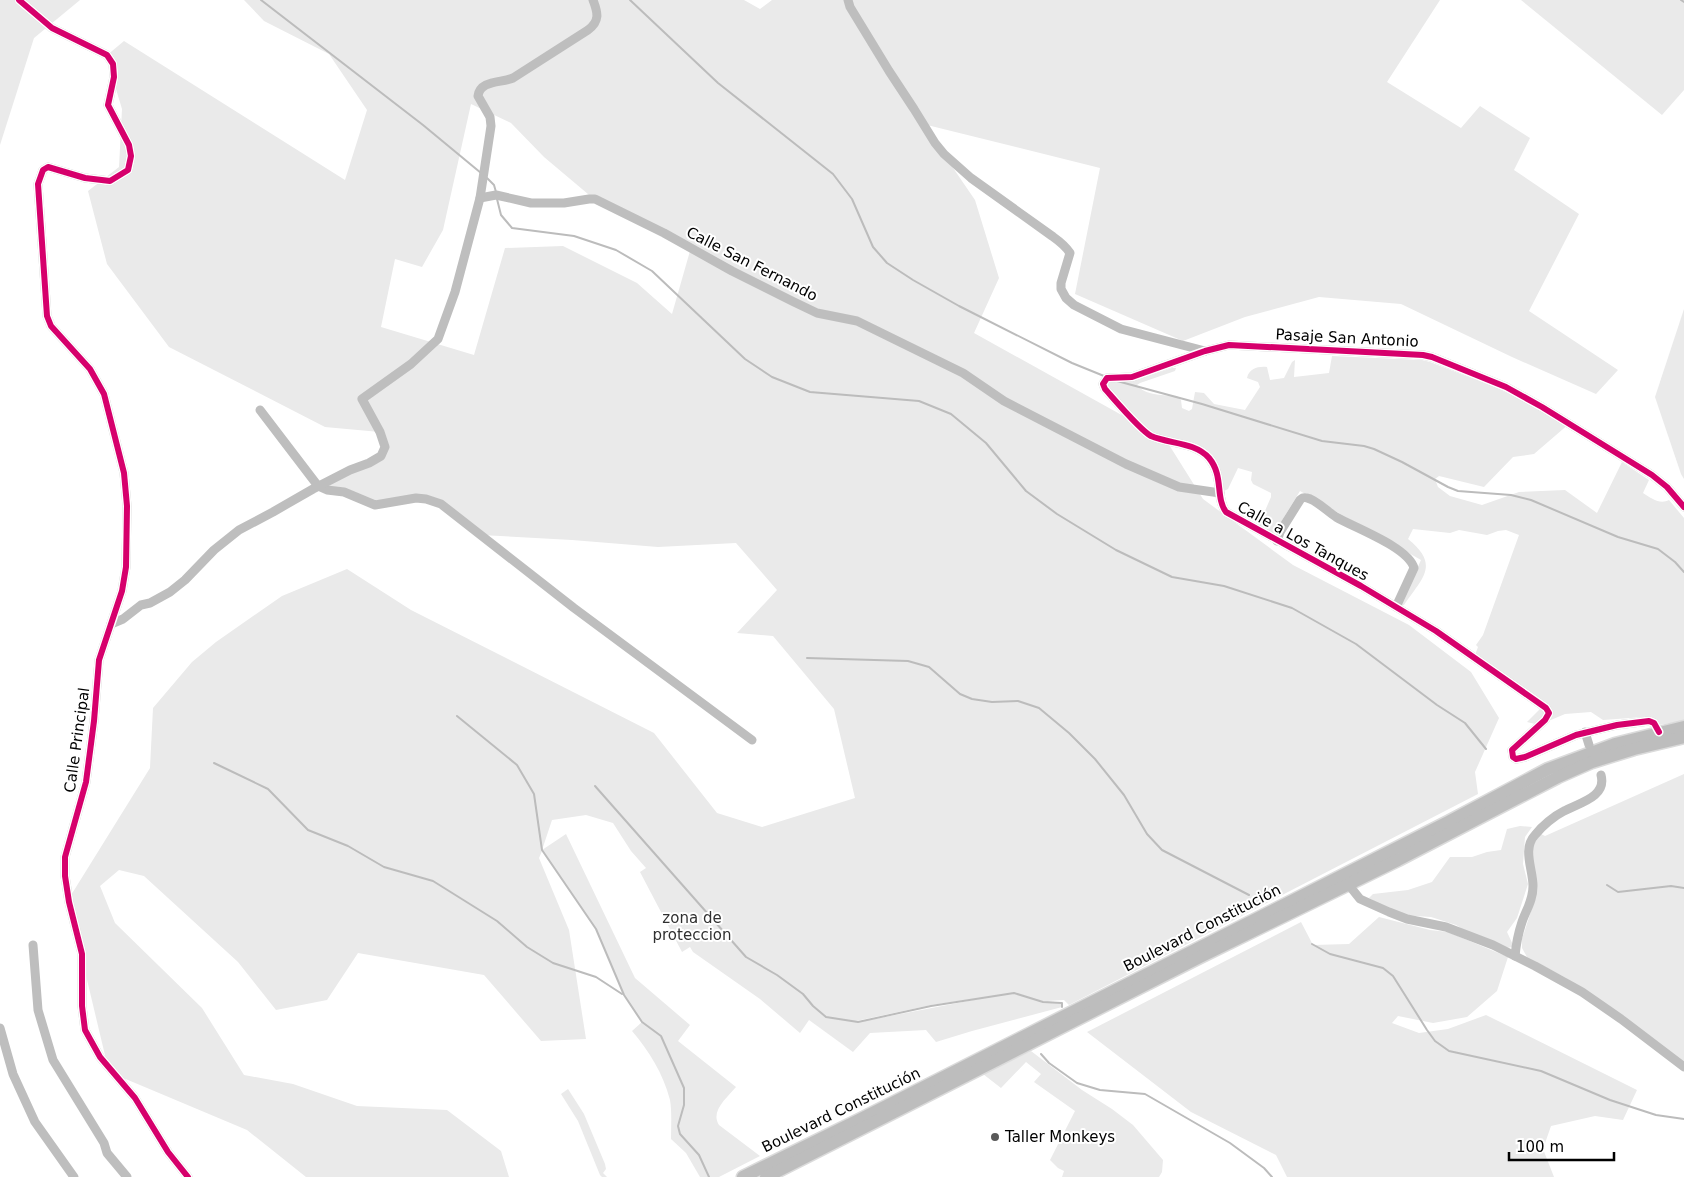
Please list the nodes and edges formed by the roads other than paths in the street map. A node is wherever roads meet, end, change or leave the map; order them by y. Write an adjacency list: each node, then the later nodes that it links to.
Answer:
1 (19, 0): 12 (street, Calle Principal)
2 (593, 0): 4 (street)
3 (848, 0): 5 (street)
4 (480, 198): 7 (street); 8 (street, Calle San Fernando)
5 (1205, 351): 8 (street, Calle a Los Tanques); 9 (street, Pasaje San Antonio)
6 (260, 410): 7 (street)
7 (318, 486): 12 (street); 17 (street)
8 (1220, 493): 10 (street, Calle a Los Tanques)
9 (1684, 507)
10 (1278, 541): 11 (street, Calle a Los Tanques); 11 (street)
11 (1396, 607): 14 (street, Calle a Los Tanques)
12 (111, 624): 27 (street, Calle Principal)
13 (1684, 727): 15 (highway, Boulevard Constitución)
14 (1585, 732): 15 (street); 18 (street)
15 (1659, 732): 28 (highway, Boulevard Constitución)
16 (1684, 737): 20 (highway, Boulevard Constitución)
17 (752, 740)
18 (1589, 744)
19 (1601, 775): 22 (street)
20 (1348, 884): 22 (street); 29 (highway, Boulevard Constitución)
21 (33, 945): 26 (street)
22 (1515, 956): 24 (street)
23 (0, 1028): 25 (street)
24 (1684, 1067)
25 (74, 1177)
26 (127, 1177)
27 (187, 1177)
28 (743, 1177)
29 (766, 1177)

